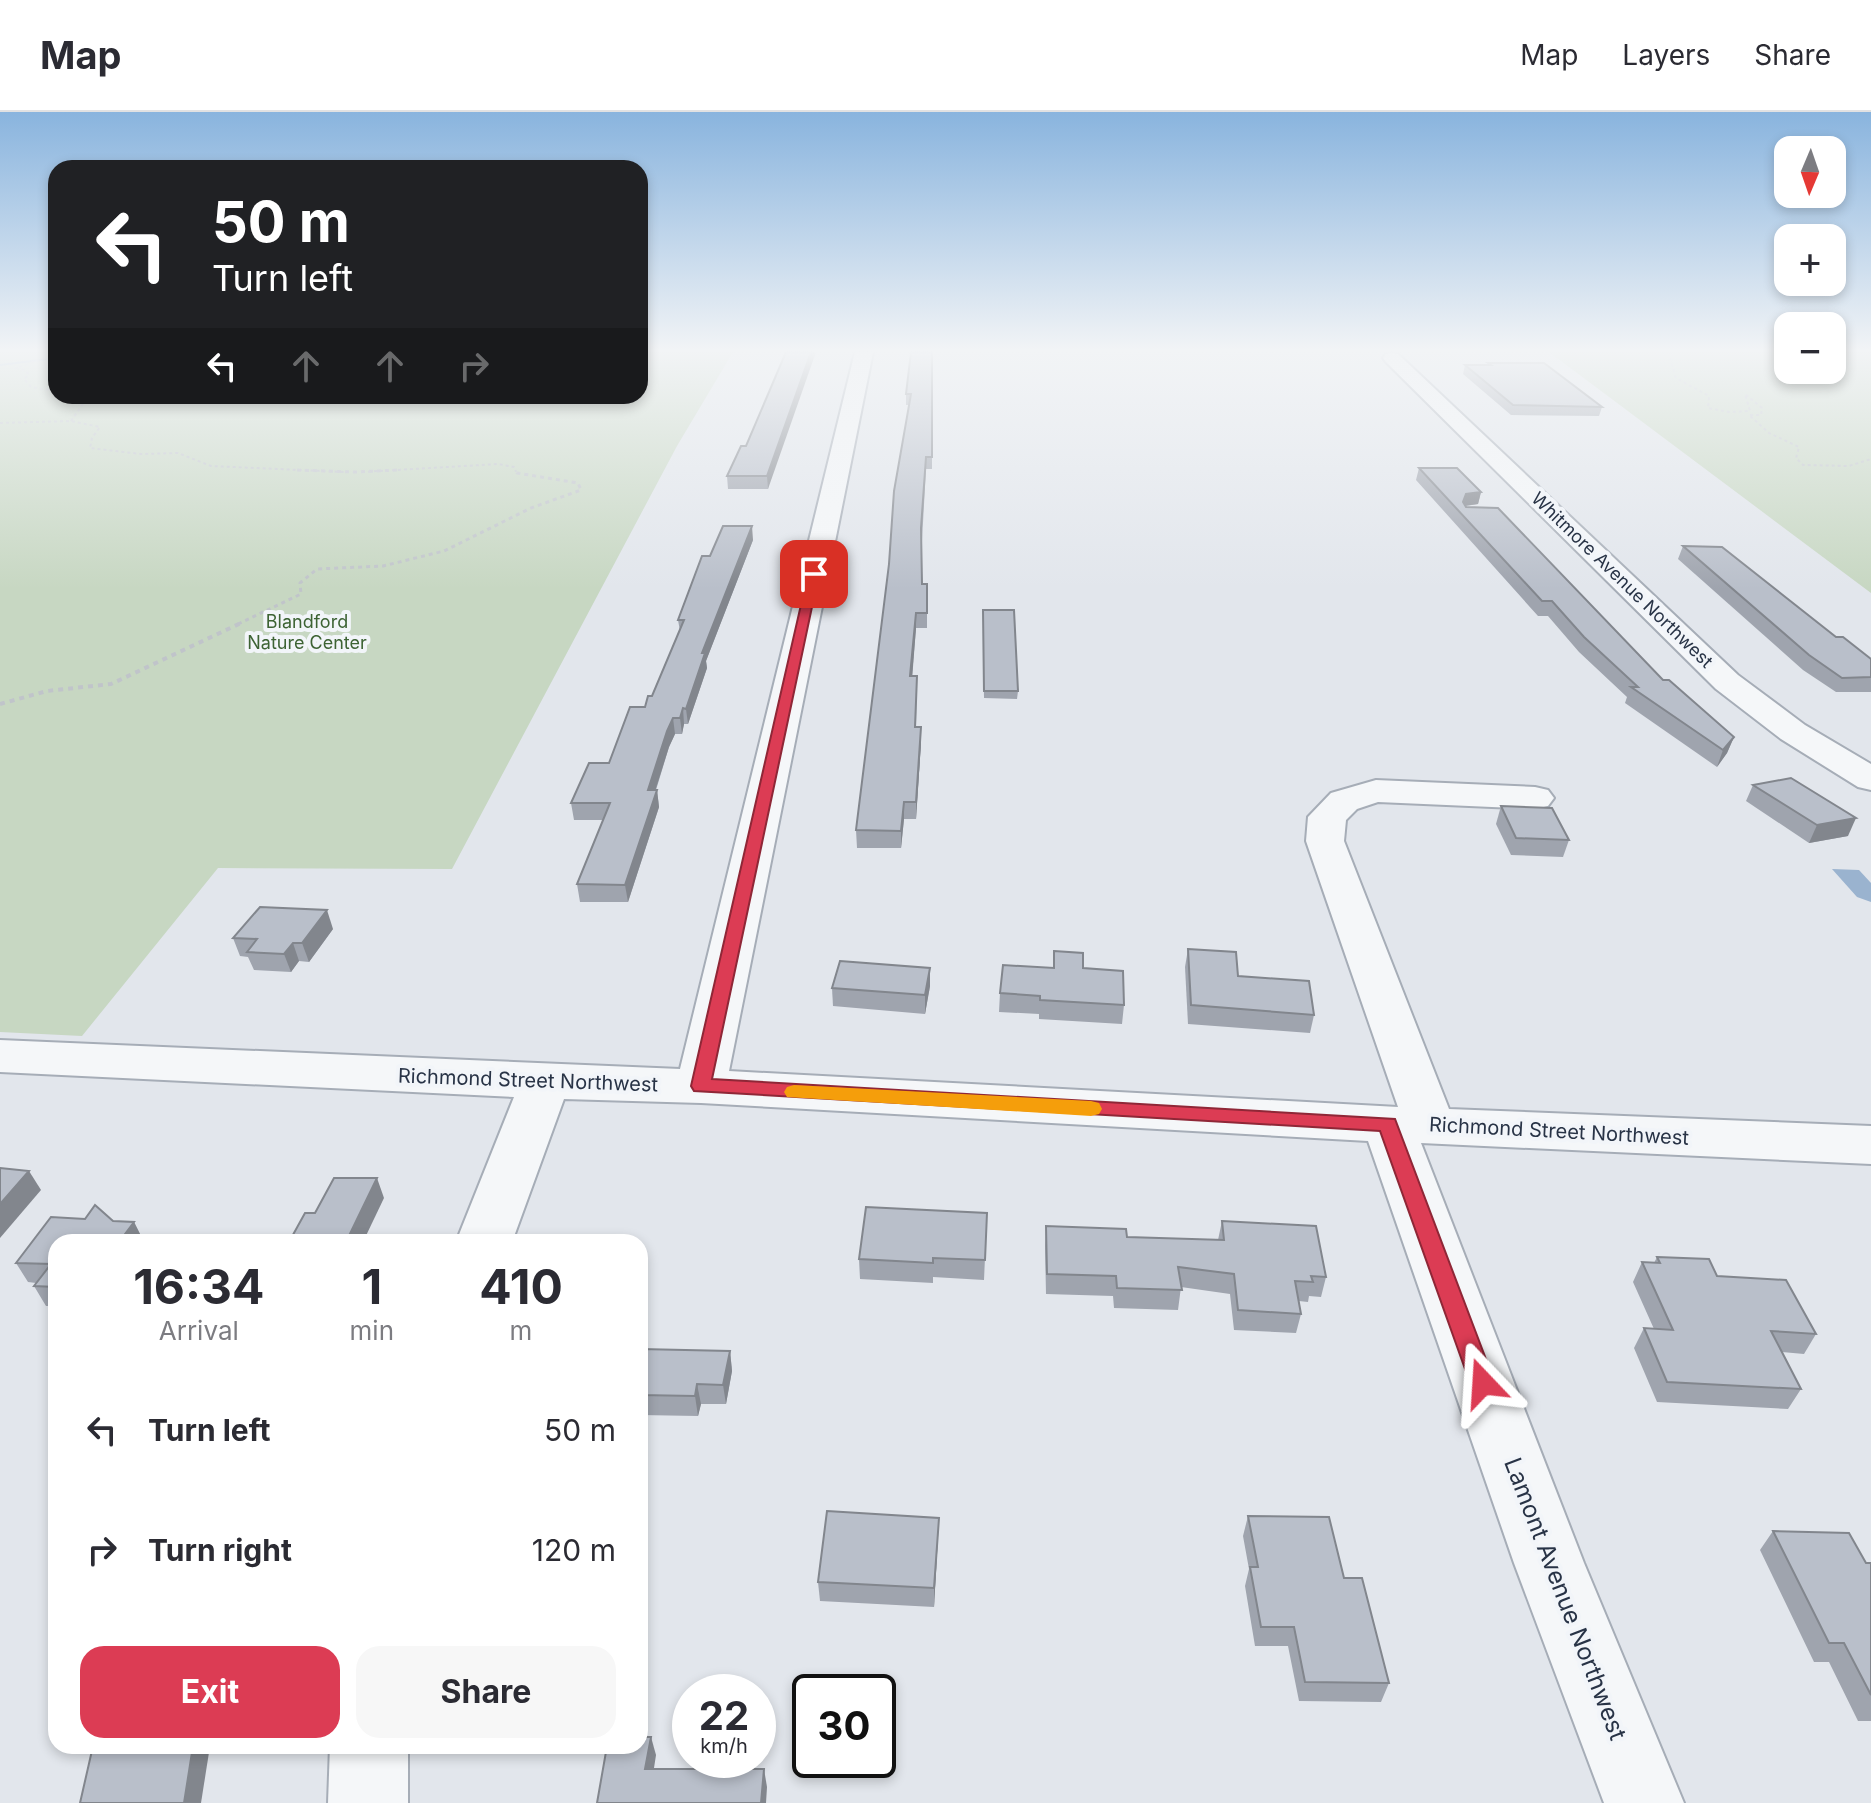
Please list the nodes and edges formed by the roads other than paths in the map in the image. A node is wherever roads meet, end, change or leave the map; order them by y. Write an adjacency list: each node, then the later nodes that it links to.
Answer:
1 (846, 431): 9 (street)
2 (1467, 431): 3 (street, Whitmore Avenue Northwest)
3 (1550, 511): 4 (street); 5 (street, Whitmore Avenue Northwest)
4 (1520, 512)
5 (1871, 779)
6 (1535, 798): 10 (street, Lamont Avenue Northwest)
7 (0, 1056): 8 (street, Richmond Street Northwest)
8 (545, 1082): 9 (street, Richmond Street Northwest); 12 (street)
9 (701, 1086): 10 (street, Richmond Street Northwest)
10 (1409, 1125): 11 (street, Richmond Street Northwest); 15 (street, Lamont Avenue Northwest)
11 (1871, 1145)
12 (487, 1234)
13 (369, 1754): 14 (street)
14 (368, 1803)
15 (1644, 1803)

